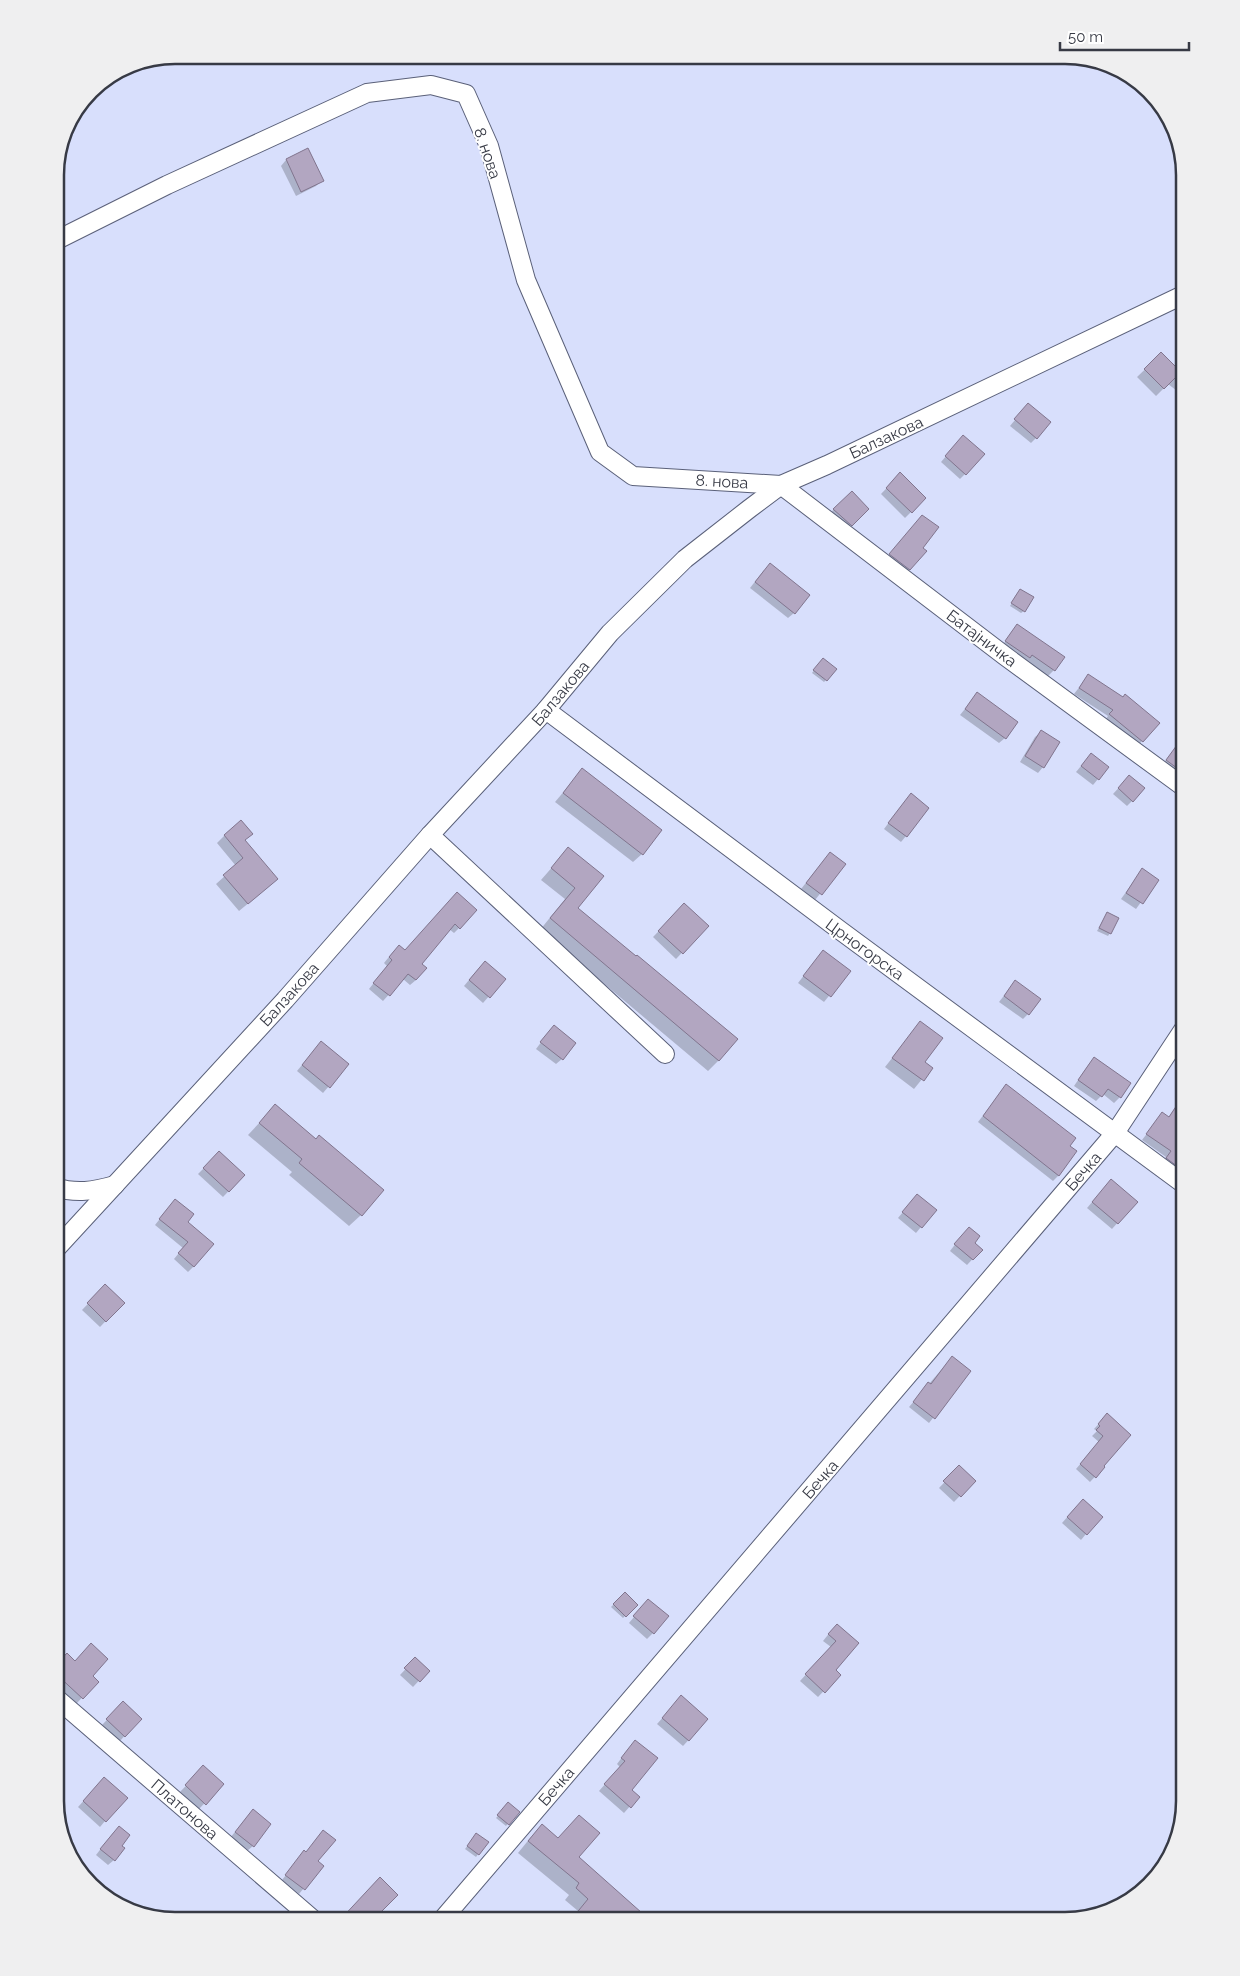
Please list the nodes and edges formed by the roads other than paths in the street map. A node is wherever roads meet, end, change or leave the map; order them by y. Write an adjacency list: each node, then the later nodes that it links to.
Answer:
1 (64, 236): 3 (street, 8. нова)
2 (1176, 298): 3 (street, Балзакова)
3 (781, 485): 4 (street, Балзакова); 5 (street, Батајничка)
4 (546, 710): 6 (street, Балзакова); 9 (street, Црногорска)
5 (1176, 781)
6 (430, 835): 8 (street); 11 (street, Балзакова)
7 (1176, 1040): 9 (street, Бечка)
8 (665, 1054)
9 (1115, 1133): 10 (street, Црногорска); 16 (street, Бечка)
10 (1176, 1178)
11 (116, 1185): 12 (street); 13 (street, Балзакова)
12 (64, 1189)
13 (64, 1240)
14 (64, 1705): 15 (street, Платонова)
15 (304, 1912)
16 (449, 1912)

